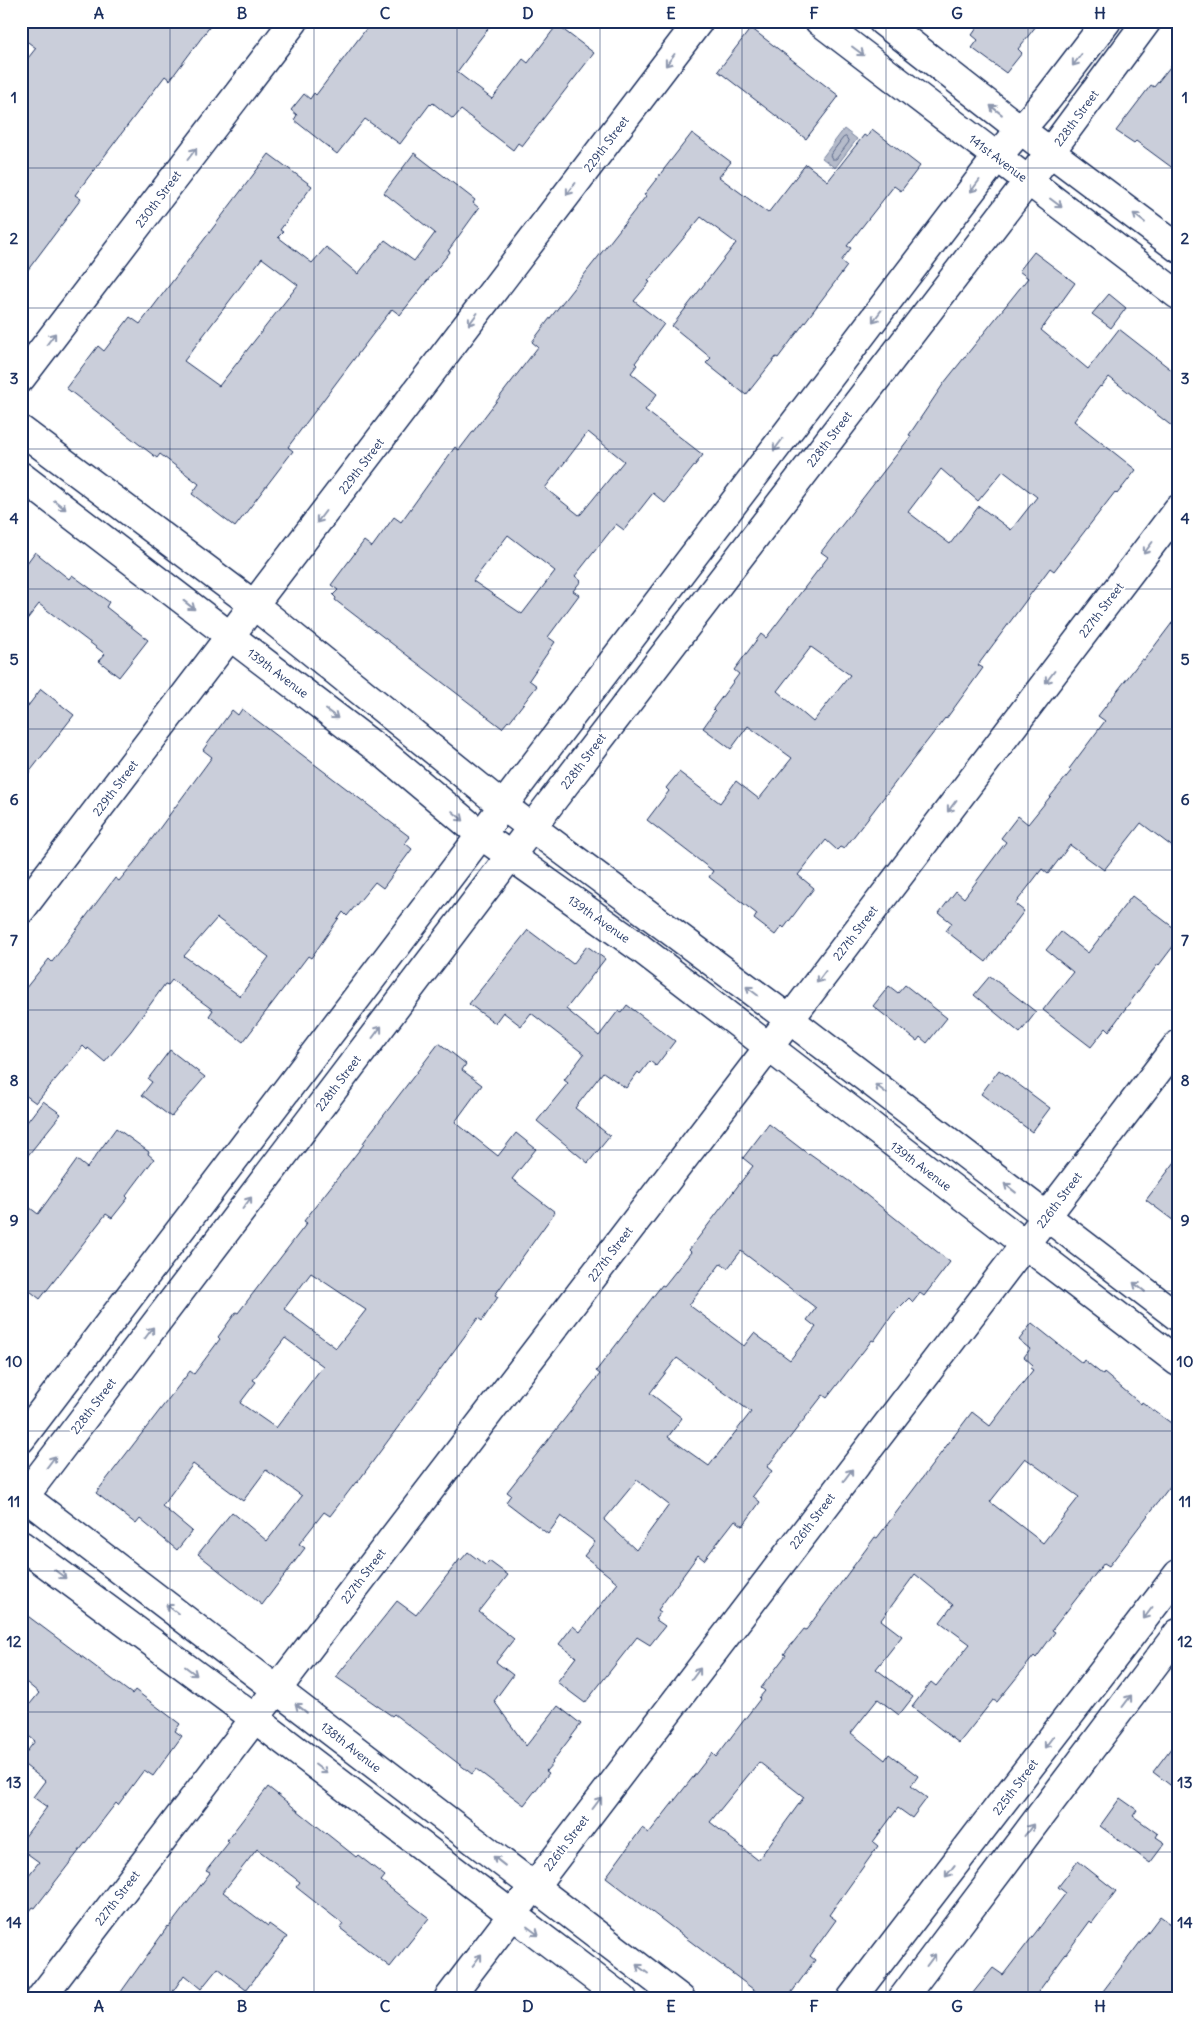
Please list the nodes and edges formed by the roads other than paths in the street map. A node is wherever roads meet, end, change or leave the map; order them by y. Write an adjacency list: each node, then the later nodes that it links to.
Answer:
1 (294, 21): 13 (street, 230th Street, one-way to 1)
2 (699, 21): 17 (street, 229th Street, one-way to 17)
3 (819, 21): 9 (street, 141st Avenue, one-way to 9)
4 (882, 21): 7 (street, one-way to 4)
5 (1107, 21): 7 (street, one-way to 7)
6 (1147, 21): 8 (street, 228th Street)
7 (1021, 130): 8 (street); 9 (street)
8 (1051, 151): 10 (street, 228th Street); 11 (street, one-way to 8)
9 (997, 157): 10 (street, 141st Avenue); 19 (street, one-way to 19)
10 (1027, 180): 12 (street, 141st Avenue, one-way to 12); 20 (street, 228th Street)
11 (1178, 248)
12 (1178, 295)
13 (21, 378)
14 (21, 430): 17 (street)
15 (21, 476): 18 (street, 139th Avenue, one-way to 18)
16 (1178, 509): 24 (street, 227th Street, one-way to 24)
17 (254, 606): 18 (street, 229th Street); 19 (street)
18 (230, 637): 21 (street, 139th Avenue, one-way to 21); 23 (street, 229th Street)
19 (503, 806): 20 (street); 21 (street)
20 (532, 828): 22 (street, 228th Street); 24 (street, one-way to 20)
21 (481, 835): 22 (street, 139th Avenue); 31 (street)
22 (510, 856): 26 (street, 139th Avenue); 32 (street, 228th Street, one-way to 22)
23 (21, 910)
24 (789, 1020): 26 (street, 227th Street); 27 (street, one-way to 24)
25 (1178, 1044): 27 (street, 226th Street)
26 (768, 1048): 28 (street, 139th Avenue); 36 (street, 227th Street)
27 (1046, 1216): 28 (street, 226th Street); 29 (street, one-way to 27)
28 (1024, 1244): 30 (street, 139th Avenue); 38 (street, 226th Street, one-way to 28)
29 (1178, 1317)
30 (1178, 1362)
31 (21, 1439)
32 (22, 1497): 36 (street, 138th Avenue, one-way to 32)
33 (21, 1545): 37 (street, one-way to 37)
34 (1178, 1574): 44 (street, 225th Street, one-way to 44)
35 (1178, 1633): 45 (street, one-way to 35)
36 (276, 1689): 37 (street, 227th Street); 38 (street, 138th Avenue, one-way to 36)
37 (254, 1718): 39 (street, one-way to 39); 40 (street, 227th Street)
38 (533, 1887): 39 (street, 226th Street); 43 (street, 138th Avenue, one-way to 38)
39 (512, 1914): 41 (street, 226th Street, one-way to 39); 42 (street, one-way to 42)
40 (40, 1999)
41 (448, 1999)
42 (623, 1999)
43 (681, 1999)
44 (851, 1999)
45 (902, 1999)

